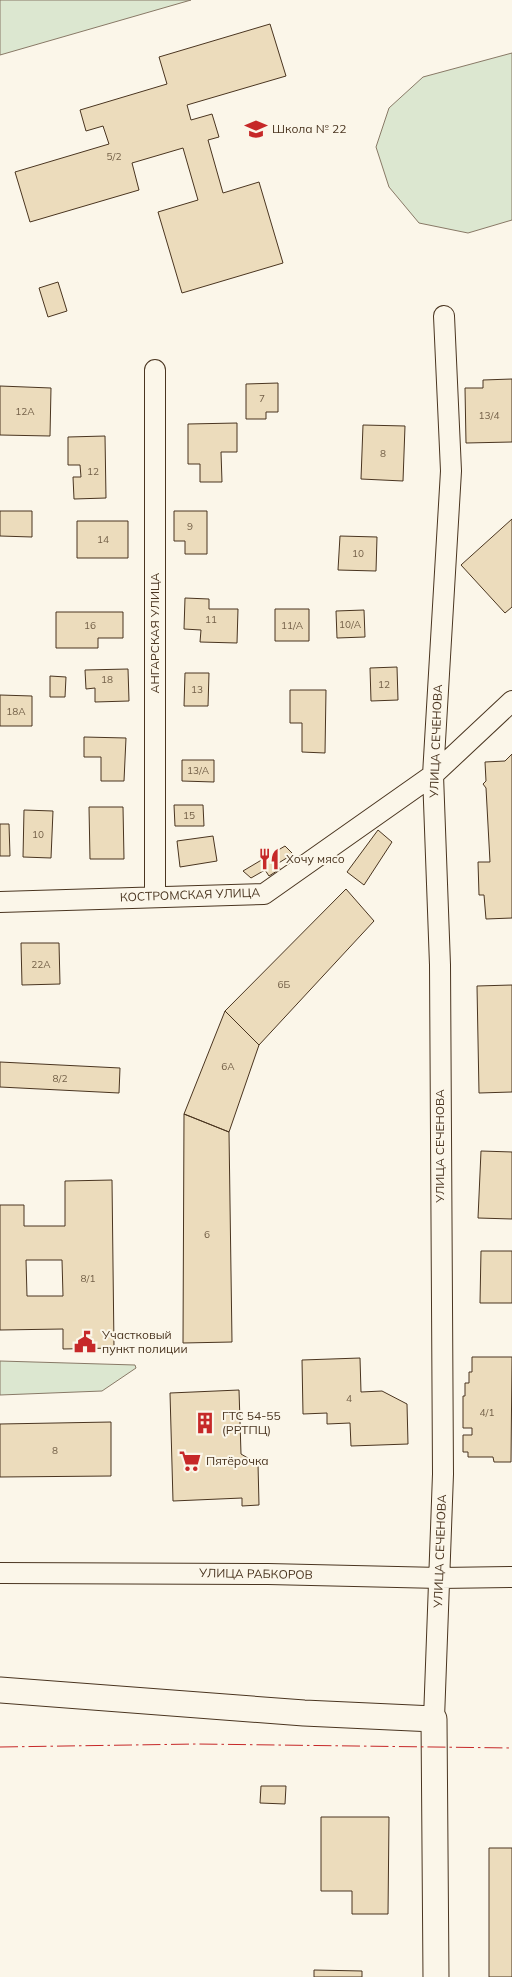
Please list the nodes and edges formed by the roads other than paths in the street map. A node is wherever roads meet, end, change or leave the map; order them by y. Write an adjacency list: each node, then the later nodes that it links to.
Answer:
1 (444, 316): 4 (street, УЛИЦА СЕЧЕНОВА)
2 (155, 370): 5 (street, АНГАРСКАЯ УЛИЦА)
3 (512, 701): 4 (street, КОСТРОМСКАЯ УЛИЦА)
4 (433, 775): 5 (street, КОСТРОМСКАЯ УЛИЦА); 9 (street, УЛИЦА СЕЧЕНОВА)
5 (155, 897): 6 (street, КОСТРОМСКАЯ УЛИЦА)
6 (0, 902)
7 (0, 1573): 9 (street, УЛИЦА РАБКОРОВ)
8 (512, 1576): 9 (street, УЛИЦА РАБКОРОВ)
9 (440, 1578): 11 (street, УЛИЦА СЕЧЕНОВА)
10 (0, 1690): 11 (street)
11 (434, 1719): 12 (street, УЛИЦА СЕЧЕНОВА)
12 (436, 1977)

